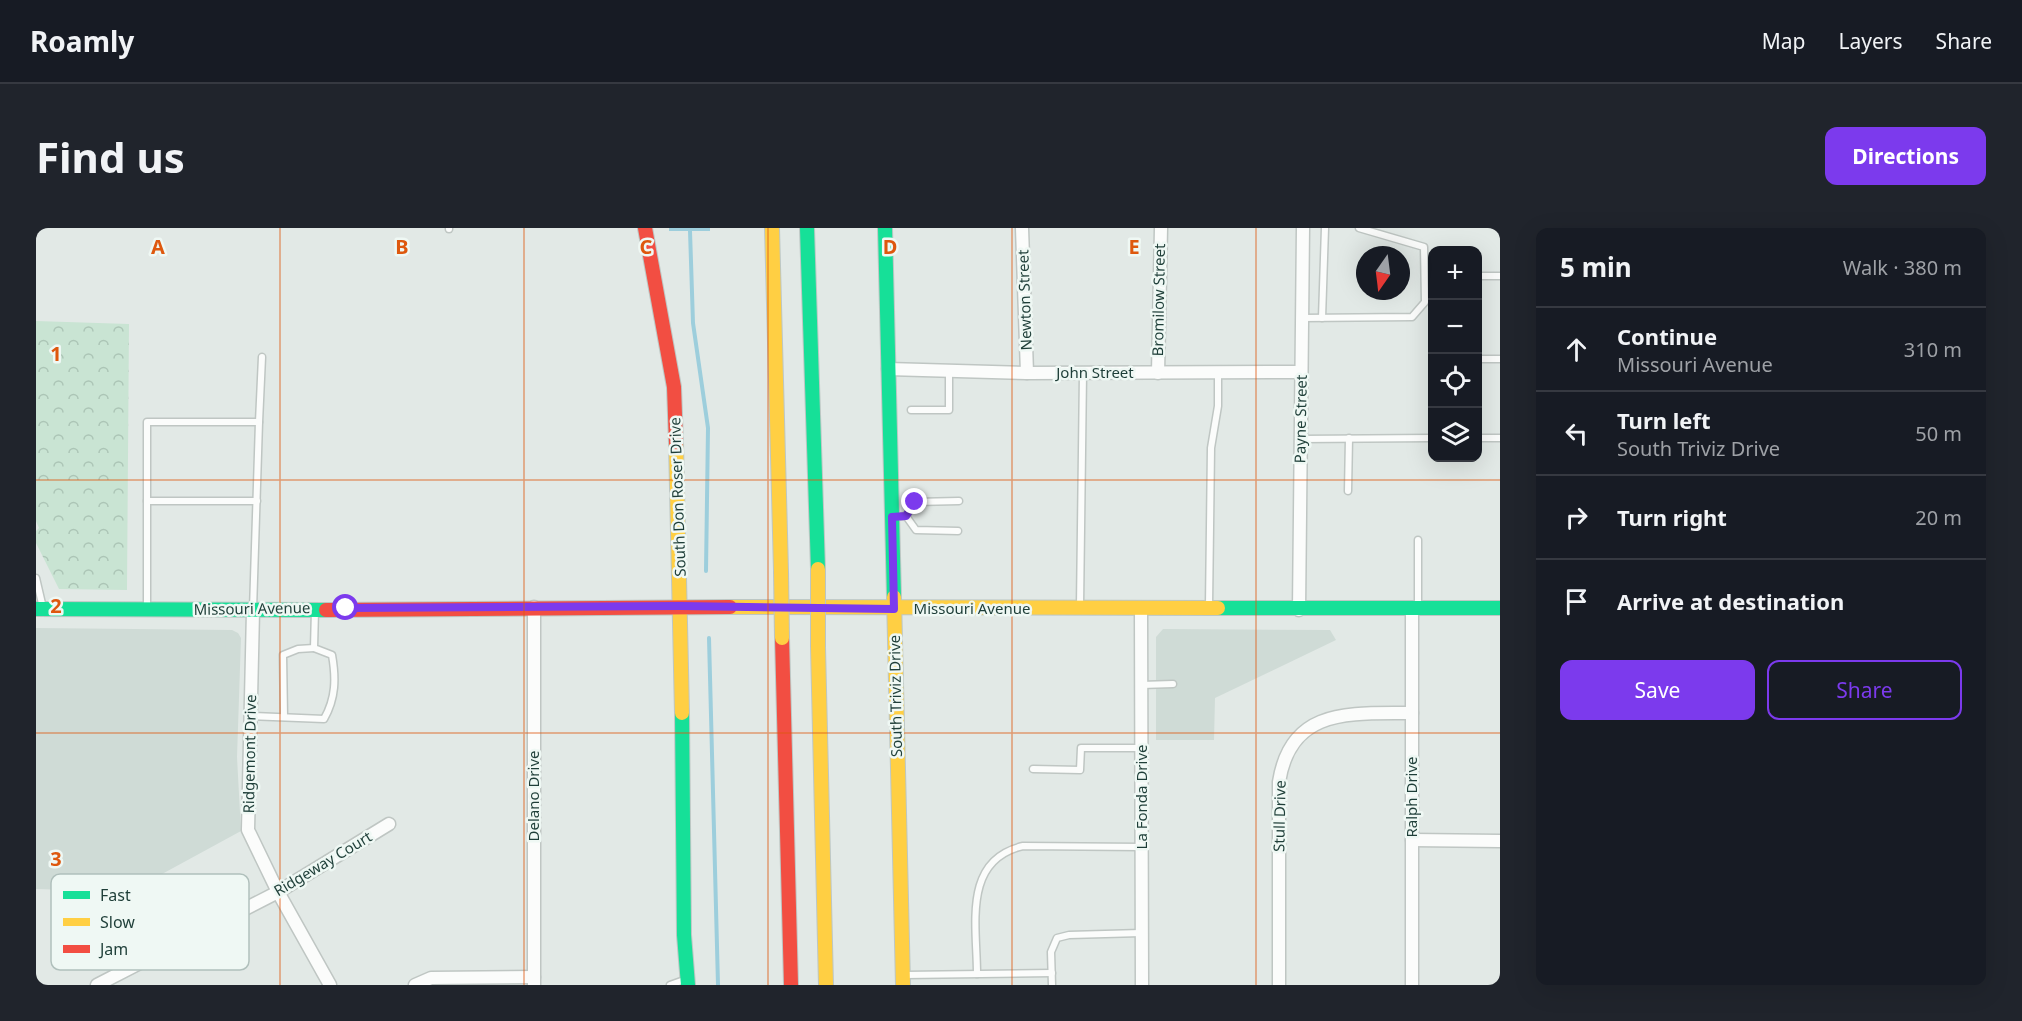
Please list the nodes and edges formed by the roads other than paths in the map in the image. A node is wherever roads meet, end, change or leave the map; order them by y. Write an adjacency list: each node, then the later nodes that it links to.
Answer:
1 (645, 228): 40 (main road, South Don Roser Drive)
2 (772, 228): 82 (main road, bridge)
3 (807, 228): 83 (main road, bridge)
4 (885, 228): 17 (main road, South Triviz Drive)
5 (1023, 228): 21 (street, Newton Street)
6 (1161, 228): 23 (street, Bromilow Street)
7 (1303, 228): 12 (street, Payne Street)
8 (1325, 228): 13 (lane)
9 (1359, 228): 13 (lane)
10 (1482, 276): 11 (lane)
11 (1500, 276)
12 (1302, 318): 13 (lane); 20 (street, Payne Street)
13 (1322, 318)
14 (262, 357): 25 (lane)
15 (1482, 359): 16 (lane)
16 (1500, 359)
17 (888, 369): 18 (street, John Street); 36 (main road, South Triviz Drive)
18 (949, 371): 21 (street, John Street); 24 (lane)
19 (1218, 372): 20 (street, John Street); 23 (street, John Street); 49 (lane)
20 (1301, 372): 30 (street, Payne Street)
21 (1027, 373): 22 (street, John Street)
22 (1083, 373): 23 (street, John Street); 47 (lane)
23 (1158, 373)
24 (911, 410)
25 (259, 422): 32 (lane); 33 (lane)
26 (1349, 438): 27 (lane); 30 (lane); 31 (lane)
27 (1428, 438)
28 (1482, 438): 29 (lane)
29 (1500, 438)
30 (1300, 439): 52 (street, Payne Street)
31 (1348, 491)
32 (147, 501): 33 (lane); 50 (lane)
33 (257, 501): 51 (lane)
34 (959, 501): 35 (lane)
35 (906, 516): 36 (lane); 37 (lane)
36 (892, 517): 46 (main road, South Triviz Drive)
37 (958, 531)
38 (1418, 540): 42 (lane)
39 (36, 578): 44 (lane)
40 (681, 606): 41 (main road, Missouri Avenue); 46 (main road, Missouri Avenue); 77 (main road, South Don Roser Drive)
41 (534, 607): 45 (main road, Missouri Avenue); 76 (street, Delano Drive)
42 (1415, 608): 43 (main road); 52 (main road); 60 (street, Ralph Drive)
43 (1500, 608)
44 (40, 609): 50 (main road, Missouri Avenue)
45 (315, 609): 51 (main road, Missouri Avenue); 53 (lane)
46 (894, 609): 47 (main road, Missouri Avenue); 75 (main road, South Triviz Drive)
47 (1079, 609): 48 (main road, Missouri Avenue)
48 (1141, 609): 49 (main road, Missouri Avenue); 58 (street, La Fonda Drive)
49 (1209, 609): 52 (main road)
50 (147, 610): 51 (main road, Missouri Avenue)
51 (253, 610): 61 (street, Ridgemont Drive)
52 (1299, 610)
53 (314, 648): 54 (lane); 62 (lane)
54 (333, 662): 55 (lane); 59 (lane)
55 (330, 674)
56 (330, 681): 59 (lane)
57 (1173, 684): 58 (lane)
58 (1141, 685): 63 (street, La Fonda Drive)
59 (334, 695): 62 (lane)
60 (1412, 713): 66 (street, Ralph Drive); 86 (street, Stull Drive)
61 (250, 716): 62 (lane); 69 (street, Ridgemont Drive)
62 (284, 717)
63 (1142, 748): 64 (lane); 68 (street, La Fonda Drive)
64 (1033, 769)
65 (389, 824): 69 (street, Ridgeway Court)
66 (1412, 840): 67 (street); 87 (street, Ralph Drive)
67 (1500, 841)
68 (1142, 847): 71 (street, La Fonda Drive); 73 (lane)
69 (278, 892): 70 (street, Ridgeway Court); 79 (street, Ridgemont Drive)
70 (249, 907)
71 (1142, 933): 74 (lane); 85 (street, La Fonda Drive)
72 (126, 970): 78 (street, Ridgeway Court)
73 (977, 974): 74 (lane); 75 (lane)
74 (1052, 974): 84 (lane)
75 (903, 980)
76 (534, 981): 80 (street)
77 (688, 982): 81 (lane)
78 (97, 985)
79 (330, 985)
80 (415, 985)
81 (670, 985)
82 (791, 985)
83 (826, 985)
84 (1052, 985)
85 (1142, 985)
86 (1279, 985)
87 (1412, 985)

